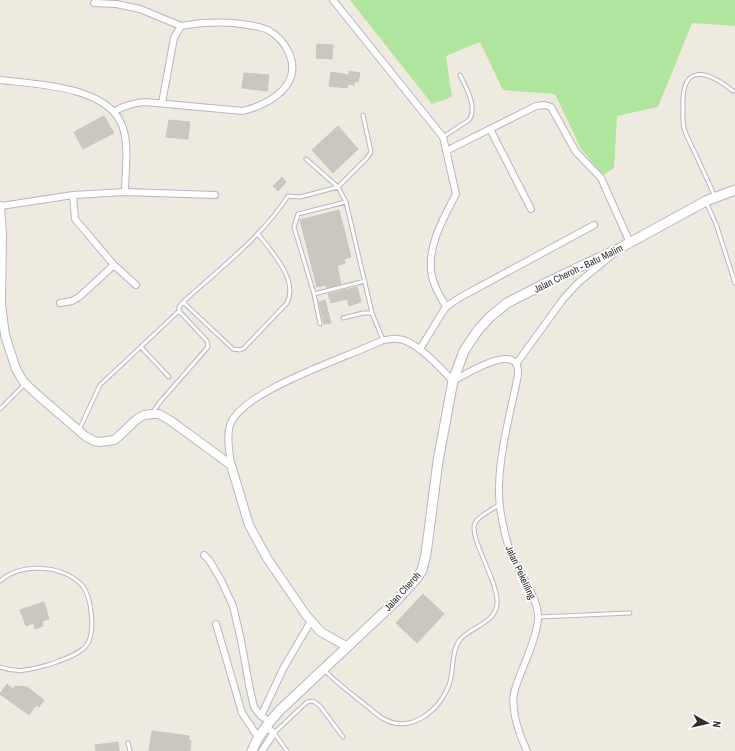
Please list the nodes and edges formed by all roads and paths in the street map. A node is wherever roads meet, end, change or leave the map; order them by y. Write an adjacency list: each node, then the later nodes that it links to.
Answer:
1 (333, 0): 11 (street)
2 (94, 3): 3 (street)
3 (181, 26): 7 (street); 7 (street)
4 (460, 75): 11 (lane)
5 (0, 80): 8 (street)
6 (733, 91): 19 (lane)
7 (162, 103): 8 (street)
8 (115, 111): 16 (street)
9 (363, 115): 14 (lane)
10 (490, 129): 12 (street); 23 (street); 27 (street)
11 (443, 137): 12 (street)
12 (446, 151): 37 (street)
13 (306, 159): 14 (lane)
14 (338, 187): 21 (lane); 26 (lane)
15 (735, 190): 19 (main road, Jalan Cheroh - Batu Malim)
16 (125, 192): 17 (street); 18 (street)
17 (73, 195): 22 (street); 29 (street)
18 (215, 195)
19 (715, 197): 20 (main road, Jalan Cheroh - Batu Malim)
20 (706, 201): 27 (main road, Jalan Cheroh - Batu Malim); 31 (lane)
21 (346, 202): 30 (lane); 33 (lane)
22 (0, 206): 25 (street)
23 (531, 209)
24 (594, 225): 37 (street)
25 (1, 234): 36 (street)
26 (258, 234): 34 (lane); 34 (lane)
27 (630, 243): 28 (main road, Jalan Cheroh - Batu Malim)
28 (620, 248): 45 (street); 47 (main road, Jalan Cheroh - Batu Malim)
29 (114, 265): 32 (street); 35 (street)
30 (366, 281): 33 (lane); 39 (lane)
31 (735, 283)
32 (136, 285)
33 (314, 294): 41 (lane)
34 (183, 302): 38 (lane)
35 (60, 303)
36 (0, 305): 48 (street)
37 (446, 307): 44 (street)
38 (179, 311): 43 (lane); 50 (lane)
39 (372, 313): 40 (lane); 42 (lane)
40 (343, 318)
41 (320, 324)
42 (383, 340): 44 (street); 52 (street)
43 (141, 347): 46 (lane); 51 (lane)
44 (420, 349): 47 (street)
45 (516, 364): 47 (street); 53 (street, Jalan Pekeliling)
46 (169, 377)
47 (453, 381): 60 (main road, Jalan Cheroh)
48 (26, 383): 49 (lane); 51 (street)
49 (0, 409)
50 (152, 414): 51 (street); 52 (street)
51 (79, 431)
52 (231, 465): 58 (street)
53 (500, 504): 57 (street, Jalan Pekeliling); 62 (lane)
54 (204, 554): 63 (street)
55 (0, 581): 61 (lane)
56 (630, 613): 57 (lane)
57 (538, 617): 73 (street, Jalan Pekeliling)
58 (311, 621): 60 (street); 63 (street)
59 (216, 624): 66 (street)
60 (346, 646): 62 (main road, Jalan Cheroh)
61 (0, 667)
62 (323, 669): 64 (main road, Jalan Cheroh)
63 (261, 716): 64 (street)
64 (268, 724): 65 (street); 66 (main road, Jalan Cheroh)
65 (274, 733): 67 (lane); 71 (street); 72 (lane)
66 (258, 737): 70 (main road, Jalan Cheroh)
67 (343, 737)
68 (128, 743): 69 (lane)
69 (130, 751)
70 (252, 751)
71 (262, 751)
72 (288, 751)
73 (527, 751)

